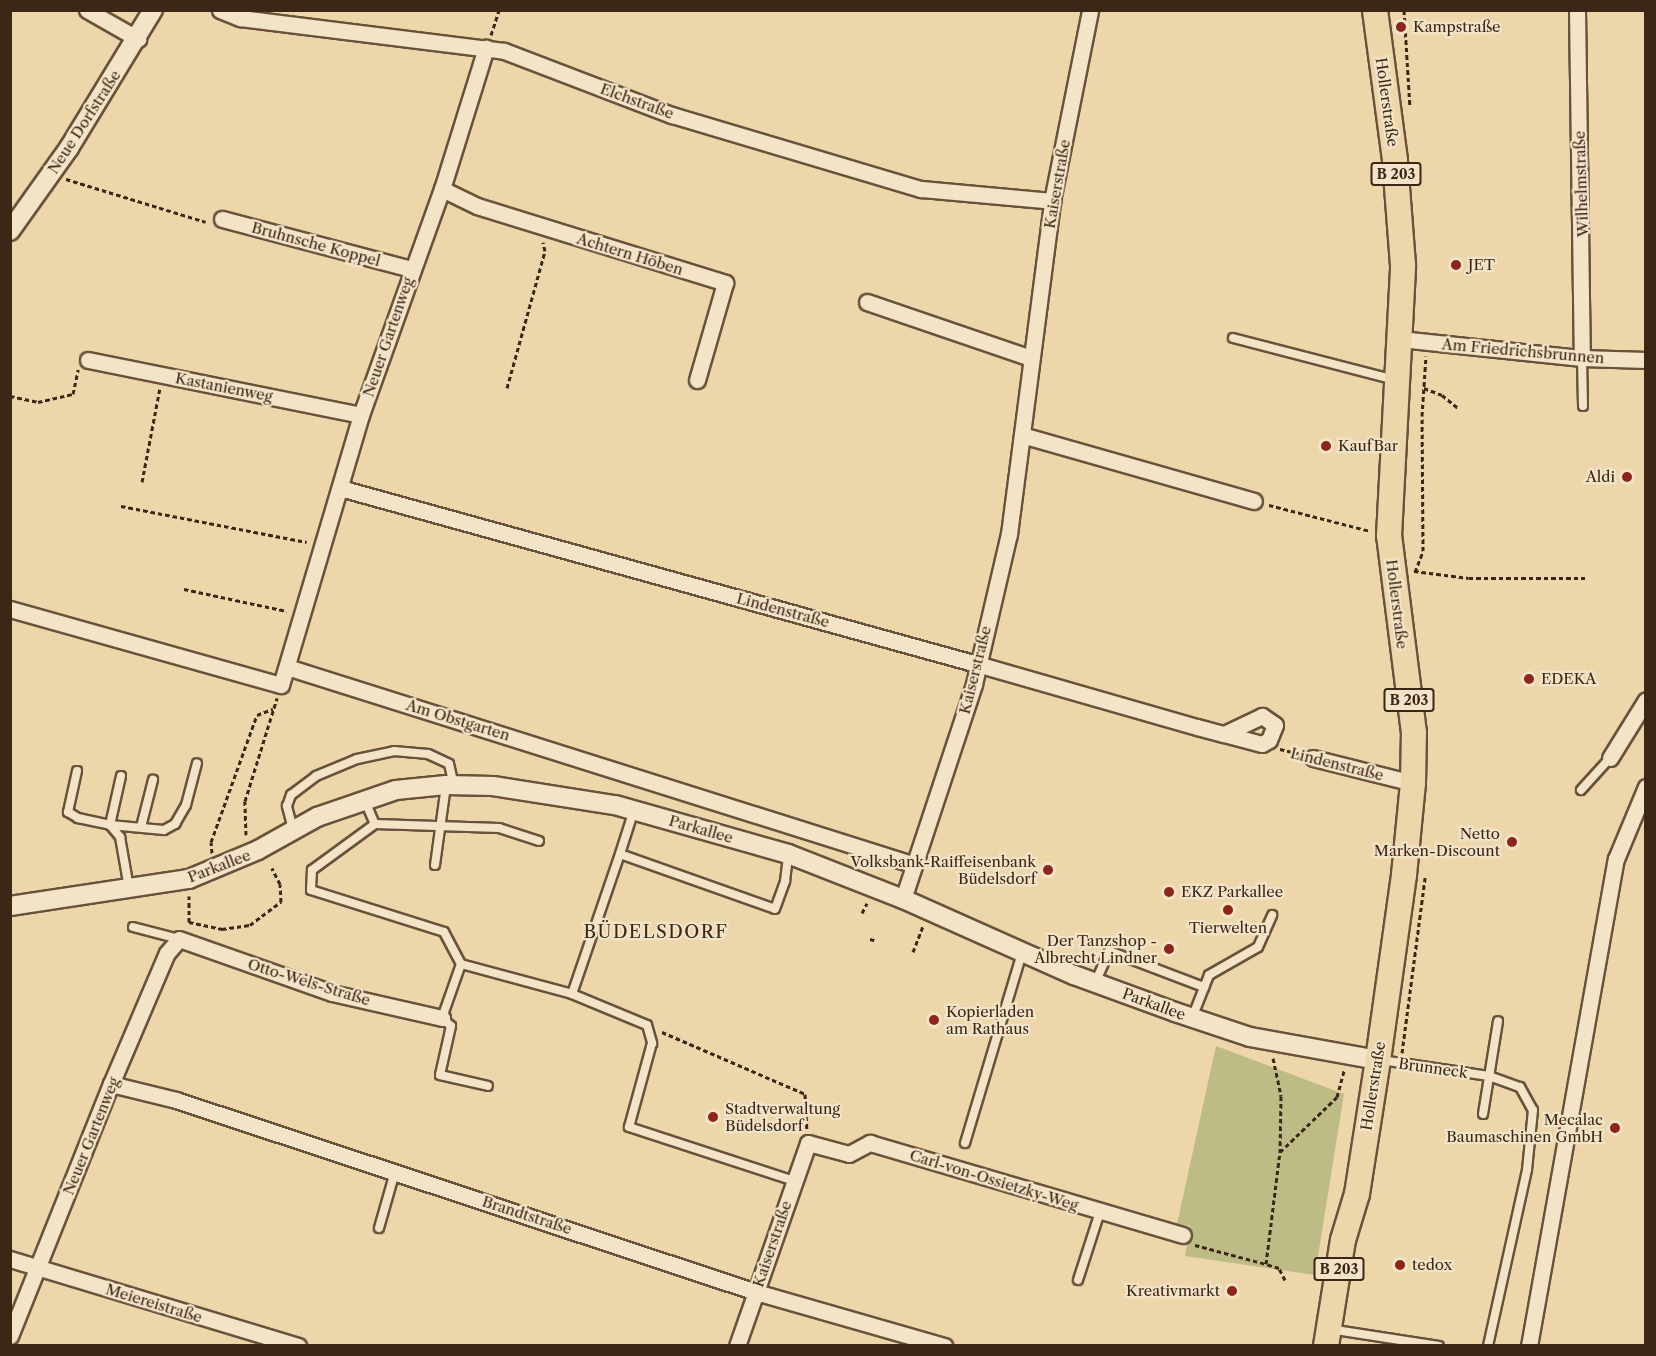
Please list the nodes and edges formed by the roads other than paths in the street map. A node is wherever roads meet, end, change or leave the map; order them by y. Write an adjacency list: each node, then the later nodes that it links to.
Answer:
1 (87, 10): 7 (street)
2 (153, 10): 7 (street, Neue Dorfstraße)
3 (220, 10): 8 (street, Elchstraße)
4 (1090, 10): 10 (street, Kaiserstraße)
5 (1375, 10): 16 (main road, Hollerstraße / B 203)
6 (1577, 10): 18 (street, Wilhelmstraße)
7 (138, 39): 12 (street, Neue Dorfstraße)
8 (486, 48): 9 (street, Neuer Gartenweg); 10 (street, Elchstraße)
9 (441, 189): 13 (street, Neuer Gartenweg); 21 (street, Achtern Höben)
10 (1052, 201): 17 (street, Kaiserstraße)
11 (222, 219): 13 (street, Bruhnsche Koppel)
12 (10, 231)
13 (411, 269): 24 (street, Neuer Gartenweg)
14 (867, 302): 17 (street)
15 (1233, 339): 22 (lane)
16 (1400, 339): 18 (street, Am Friedrichsbrunnen); 22 (main road, Hollerstraße / B 203)
17 (1031, 358): 25 (street, Kaiserstraße)
18 (1582, 358): 20 (street, Am Friedrichsbrunnen); 23 (lane)
19 (88, 360): 24 (street, Kastanienweg)
20 (1646, 360)
21 (697, 380)
22 (1397, 381): 39 (main road, Hollerstraße / B 203)
23 (1583, 406)
24 (361, 415): 26 (street, Neuer Gartenweg)
25 (1022, 435): 27 (street); 29 (street, Kaiserstraße)
26 (340, 488): 29 (street, Lindenstraße); 30 (street, Neuer Gartenweg)
27 (1254, 501)
28 (10, 609): 30 (street)
29 (977, 664): 32 (street, Lindenstraße); 54 (street, Kaiserstraße)
30 (286, 667): 54 (street, Am Obstgarten)
31 (1646, 700): 34 (street)
32 (1224, 734): 32 (street, Lindenstraße)
33 (1313, 758): 39 (street, Lindenstraße)
34 (1610, 758): 42 (lane)
35 (197, 763): 48 (lane)
36 (77, 771): 46 (lane)
37 (121, 776): 46 (lane)
38 (153, 780): 48 (lane)
39 (1413, 783): 69 (main road, Hollerstraße / B 203)
40 (450, 785): 43 (street, Parkallee); 44 (street, Parkallee); 47 (lane); 49 (lane)
41 (1646, 787): 92 (street)
42 (1581, 790)
43 (364, 800): 45 (lane); 49 (street, Parkallee)
44 (634, 810): 51 (lane); 52 (street, Parkallee)
45 (375, 824): 47 (lane); 62 (lane)
46 (110, 825): 48 (lane); 55 (lane)
47 (441, 826): 50 (lane); 53 (lane)
48 (141, 827)
49 (293, 831): 55 (street, Parkallee)
50 (539, 841)
51 (620, 854): 52 (lane); 65 (lane)
52 (788, 854): 56 (street, Parkallee)
53 (435, 865)
54 (915, 865): 56 (street, Kaiserstraße)
55 (129, 889): 57 (street, Parkallee)
56 (903, 898): 61 (street, Parkallee)
57 (10, 906)
58 (1272, 915): 64 (lane)
59 (133, 927): 60 (lane)
60 (178, 939): 66 (street, Otto-Wels-Straße); 71 (street, Neuer Gartenweg)
61 (1022, 952): 63 (street, Parkallee); 75 (lane)
62 (461, 964): 65 (lane); 66 (lane)
63 (1095, 983): 64 (lane); 67 (street, Parkallee)
64 (1204, 987): 67 (lane)
65 (572, 994): 77 (lane)
66 (442, 1018): 72 (lane)
67 (1192, 1018): 69 (street, Parkallee)
68 (1498, 1021): 70 (lane)
69 (1378, 1060): 70 (lane, Brunneck); 86 (main road, Hollerstraße / B 203)
70 (1489, 1076): 73 (lane); 91 (lane, Brunneck)
71 (111, 1083): 76 (street, Brandtstraße); 82 (street, Neuer Gartenweg)
72 (488, 1086)
73 (1483, 1114)
74 (808, 1143): 77 (street, Kaiserstraße); 78 (street, Carl-von-Ossietzky-Weg)
75 (965, 1143)
76 (395, 1172): 79 (lane); 84 (street, Brandtstraße)
77 (794, 1181): 84 (street, Kaiserstraße)
78 (1100, 1212): 80 (street, Carl-von-Ossietzky-Weg); 83 (lane)
79 (379, 1228)
80 (1183, 1235)
81 (10, 1259): 82 (street, Meiereistraße)
82 (39, 1267): 85 (street, Neuer Gartenweg); 87 (street, Meiereistraße)
83 (1078, 1280)
84 (756, 1292): 88 (street, Kaiserstraße); 89 (street, Brandtstraße)
85 (10, 1336)
86 (1336, 1341): 90 (lane)
87 (298, 1346)
88 (737, 1346)
89 (944, 1346)
90 (1439, 1346)
91 (1488, 1346)
92 (1529, 1346)

